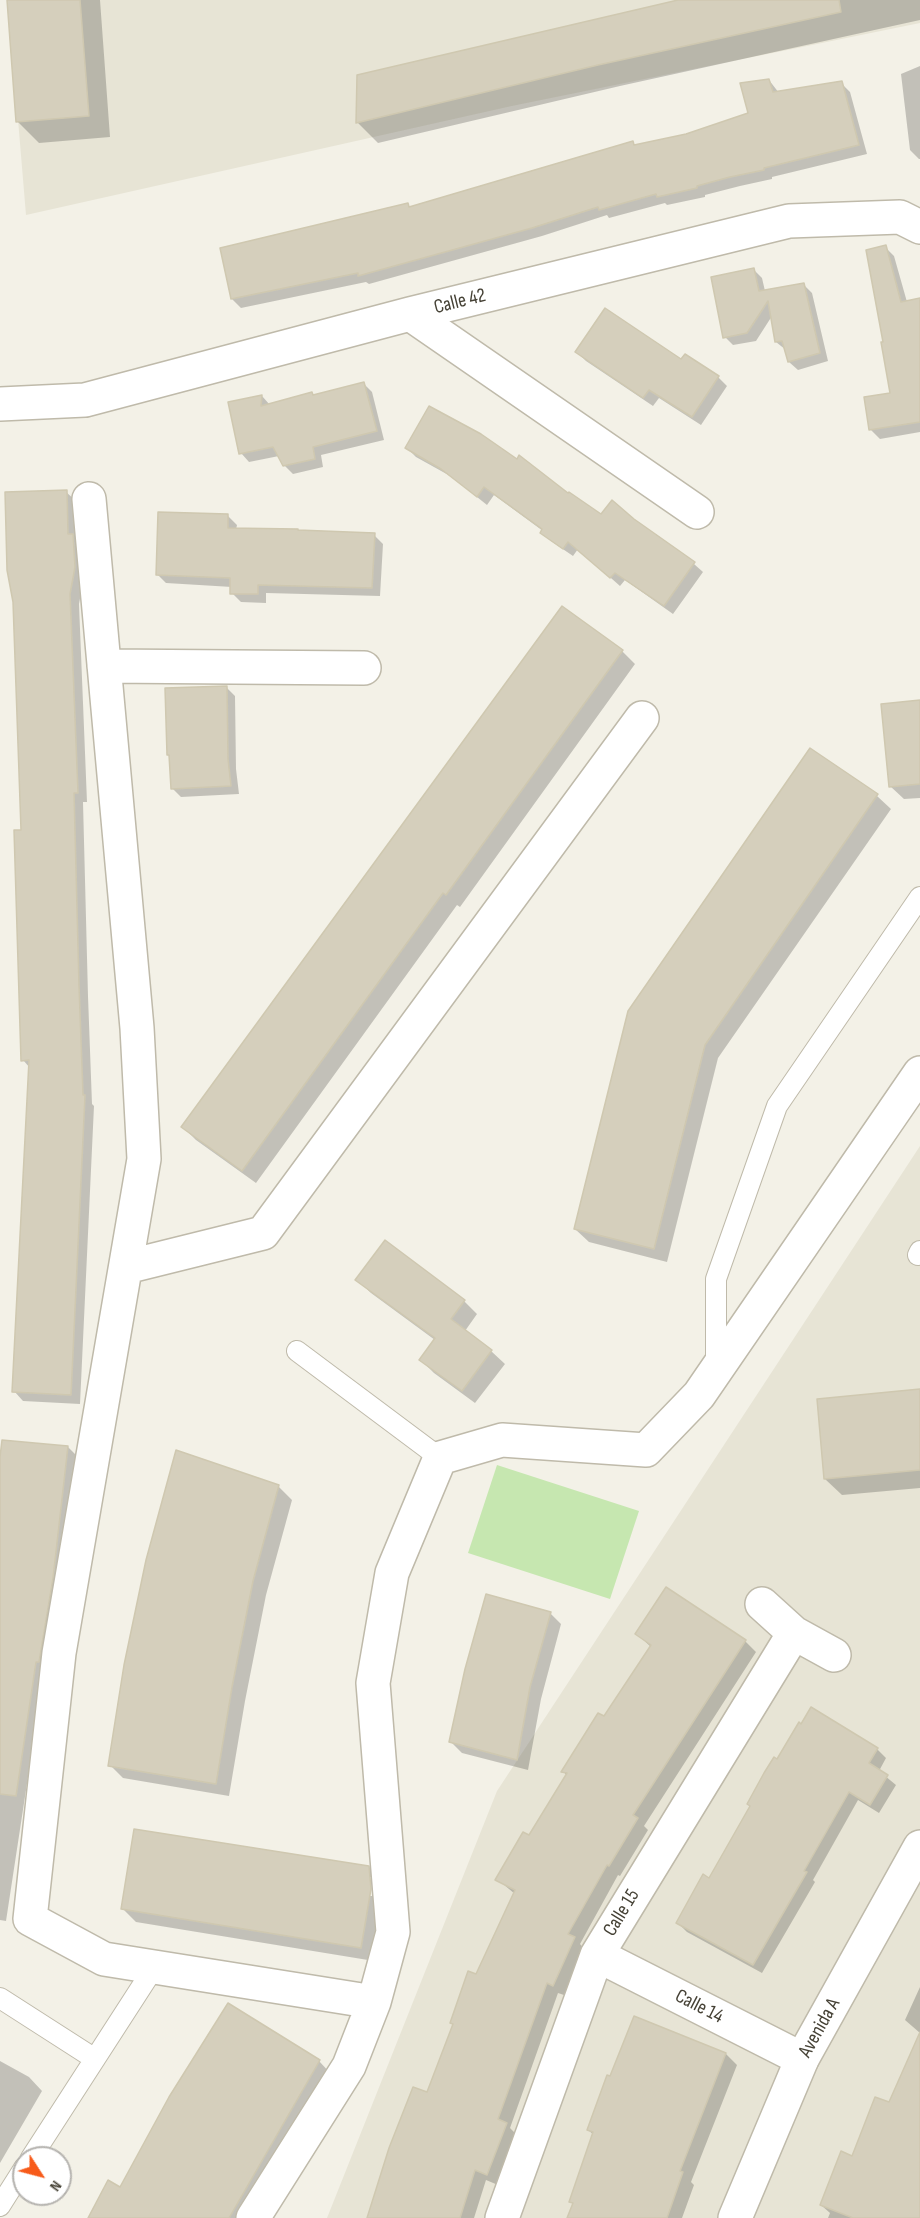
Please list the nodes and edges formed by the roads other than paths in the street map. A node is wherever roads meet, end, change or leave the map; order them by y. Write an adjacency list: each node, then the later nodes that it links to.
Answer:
1 (920, 227): 2 (street, Calle 42)
2 (410, 314): 3 (street, Calle 42); 5 (street)
3 (0, 404)
4 (89, 499): 6 (street)
5 (696, 512)
6 (104, 666): 7 (street); 11 (street)
7 (364, 668)
8 (642, 718): 11 (street)
9 (920, 897): 13 (lane)
10 (920, 1073): 13 (street)
11 (126, 1267): 20 (street)
12 (297, 1351): 14 (lane)
13 (716, 1370): 14 (street)
14 (440, 1458): 22 (street)
15 (762, 1604): 16 (street)
16 (794, 1633): 17 (street); 19 (street, Calle 15)
17 (834, 1655)
18 (920, 1847): 24 (street, Avenida A)
19 (597, 1955): 24 (street, Calle 14); 29 (street, Calle 15)
20 (155, 1966): 22 (street); 23 (lane)
21 (0, 1998): 23 (lane)
22 (374, 2002): 28 (street)
23 (95, 2059): 25 (lane)
24 (802, 2059): 30 (street, Avenida A)
25 (39, 2146)
26 (12, 2186): 27 (lane)
27 (0, 2205)
28 (253, 2218)
29 (502, 2218)
30 (735, 2218)

